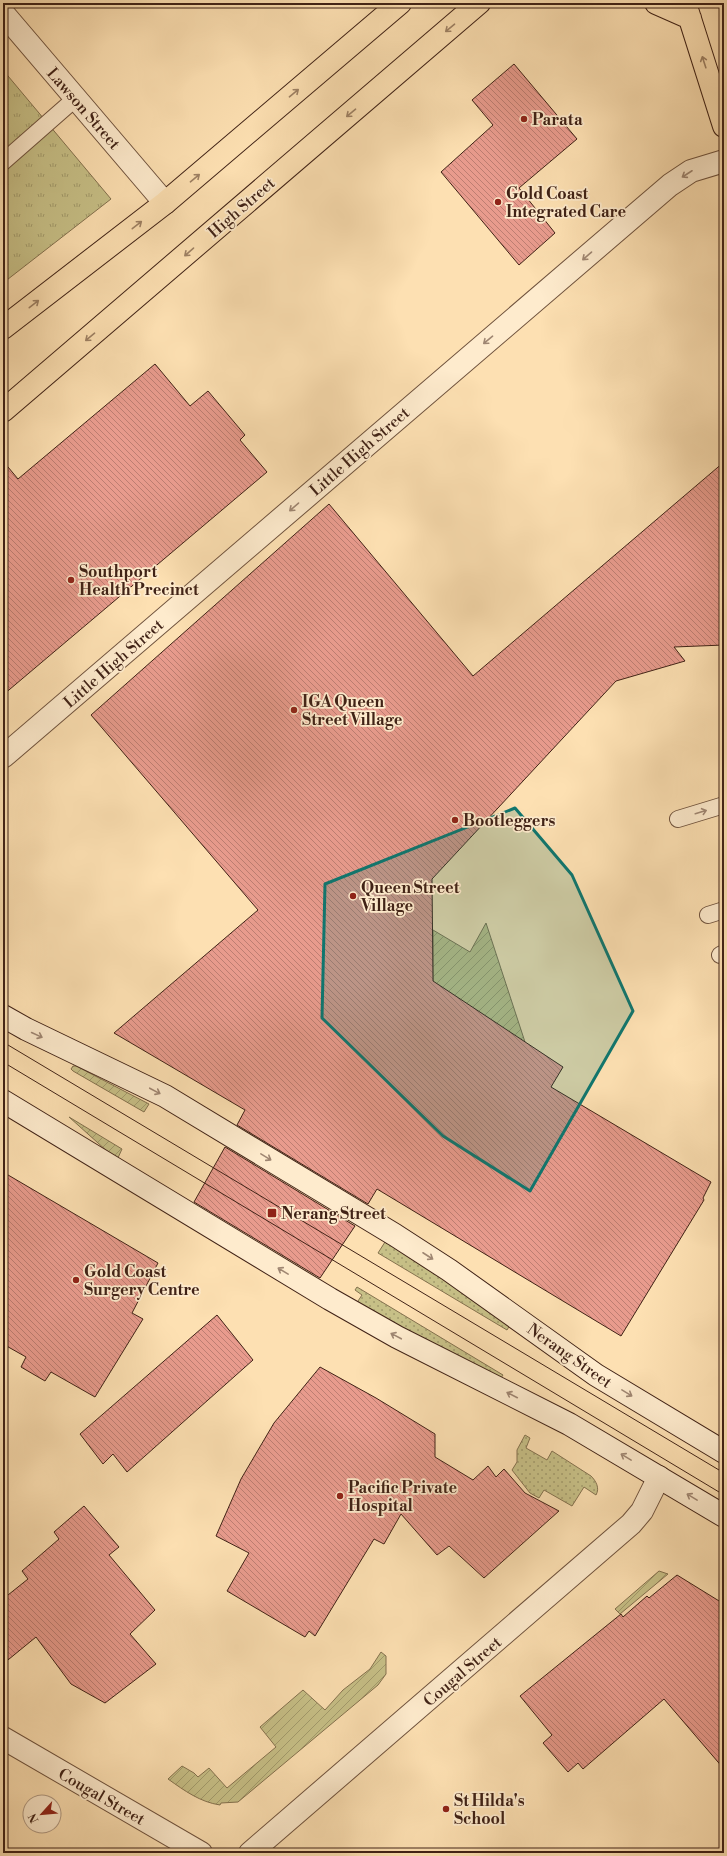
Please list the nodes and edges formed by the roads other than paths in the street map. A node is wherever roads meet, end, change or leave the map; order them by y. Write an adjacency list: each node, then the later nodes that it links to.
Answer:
1 (400, 3): 10 (main road, one-way to 1)
2 (479, 3): 12 (main road, High Street, one-way to 12)
3 (656, 3): 4 (main road)
4 (687, 11): 7 (main road, one-way to 4)
5 (3, 13): 6 (street, Lawson Street)
6 (76, 98): 9 (lane); 10 (street, Lawson Street)
7 (724, 126)
8 (724, 161): 13 (street, Little High Street, one-way to 13)
9 (3, 162)
10 (165, 203): 11 (main road, one-way to 10)
11 (3, 328)
12 (3, 411)
13 (3, 757)
14 (724, 805): 15 (lane, one-way to 14)
15 (678, 819)
16 (724, 910): 17 (lane)
17 (708, 915)
18 (3, 1016): 20 (street, Nerang Street, one-way to 20)
19 (3, 1101): 21 (street, one-way to 19)
20 (724, 1452)
21 (659, 1477): 22 (street, one-way to 21); 25 (street, Cougal Street)
22 (724, 1516)
23 (3, 1738): 24 (street, Cougal Street)
24 (201, 1853)
25 (250, 1853)

